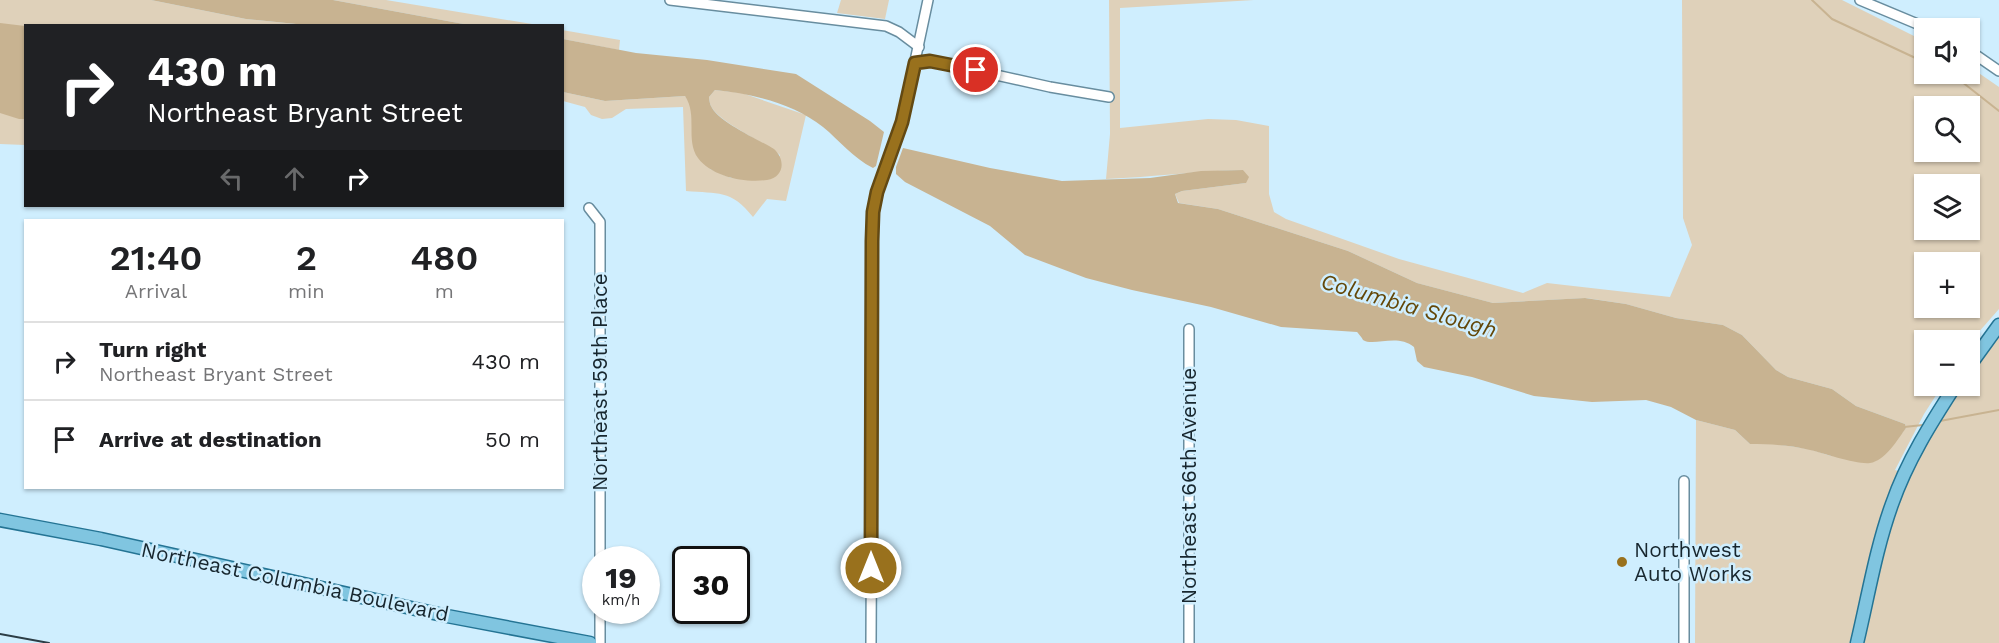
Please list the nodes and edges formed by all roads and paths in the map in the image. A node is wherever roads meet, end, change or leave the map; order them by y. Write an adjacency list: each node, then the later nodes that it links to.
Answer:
1 (670, 0): 5 (street)
2 (928, 0): 5 (street)
3 (1860, 0): 4 (street)
4 (1914, 23)
5 (919, 47): 7 (street)
6 (1980, 58): 8 (street)
7 (915, 63): 9 (street); 21 (street)
8 (1999, 71)
9 (1109, 97)
10 (589, 208): 17 (street, Northeast 59th Place)
11 (1999, 325): 13 (main road)
12 (1189, 329): 22 (street, Northeast 66th Avenue)
13 (1980, 351)
14 (1949, 396): 24 (main road)
15 (1684, 481): 23 (street)
16 (0, 520): 19 (main road, Northeast Columbia Boulevard)
17 (600, 546)
18 (600, 624): 20 (street)
19 (590, 643)
20 (600, 643)
21 (871, 643)
22 (1189, 643)
23 (1683, 643)
24 (1857, 643)

